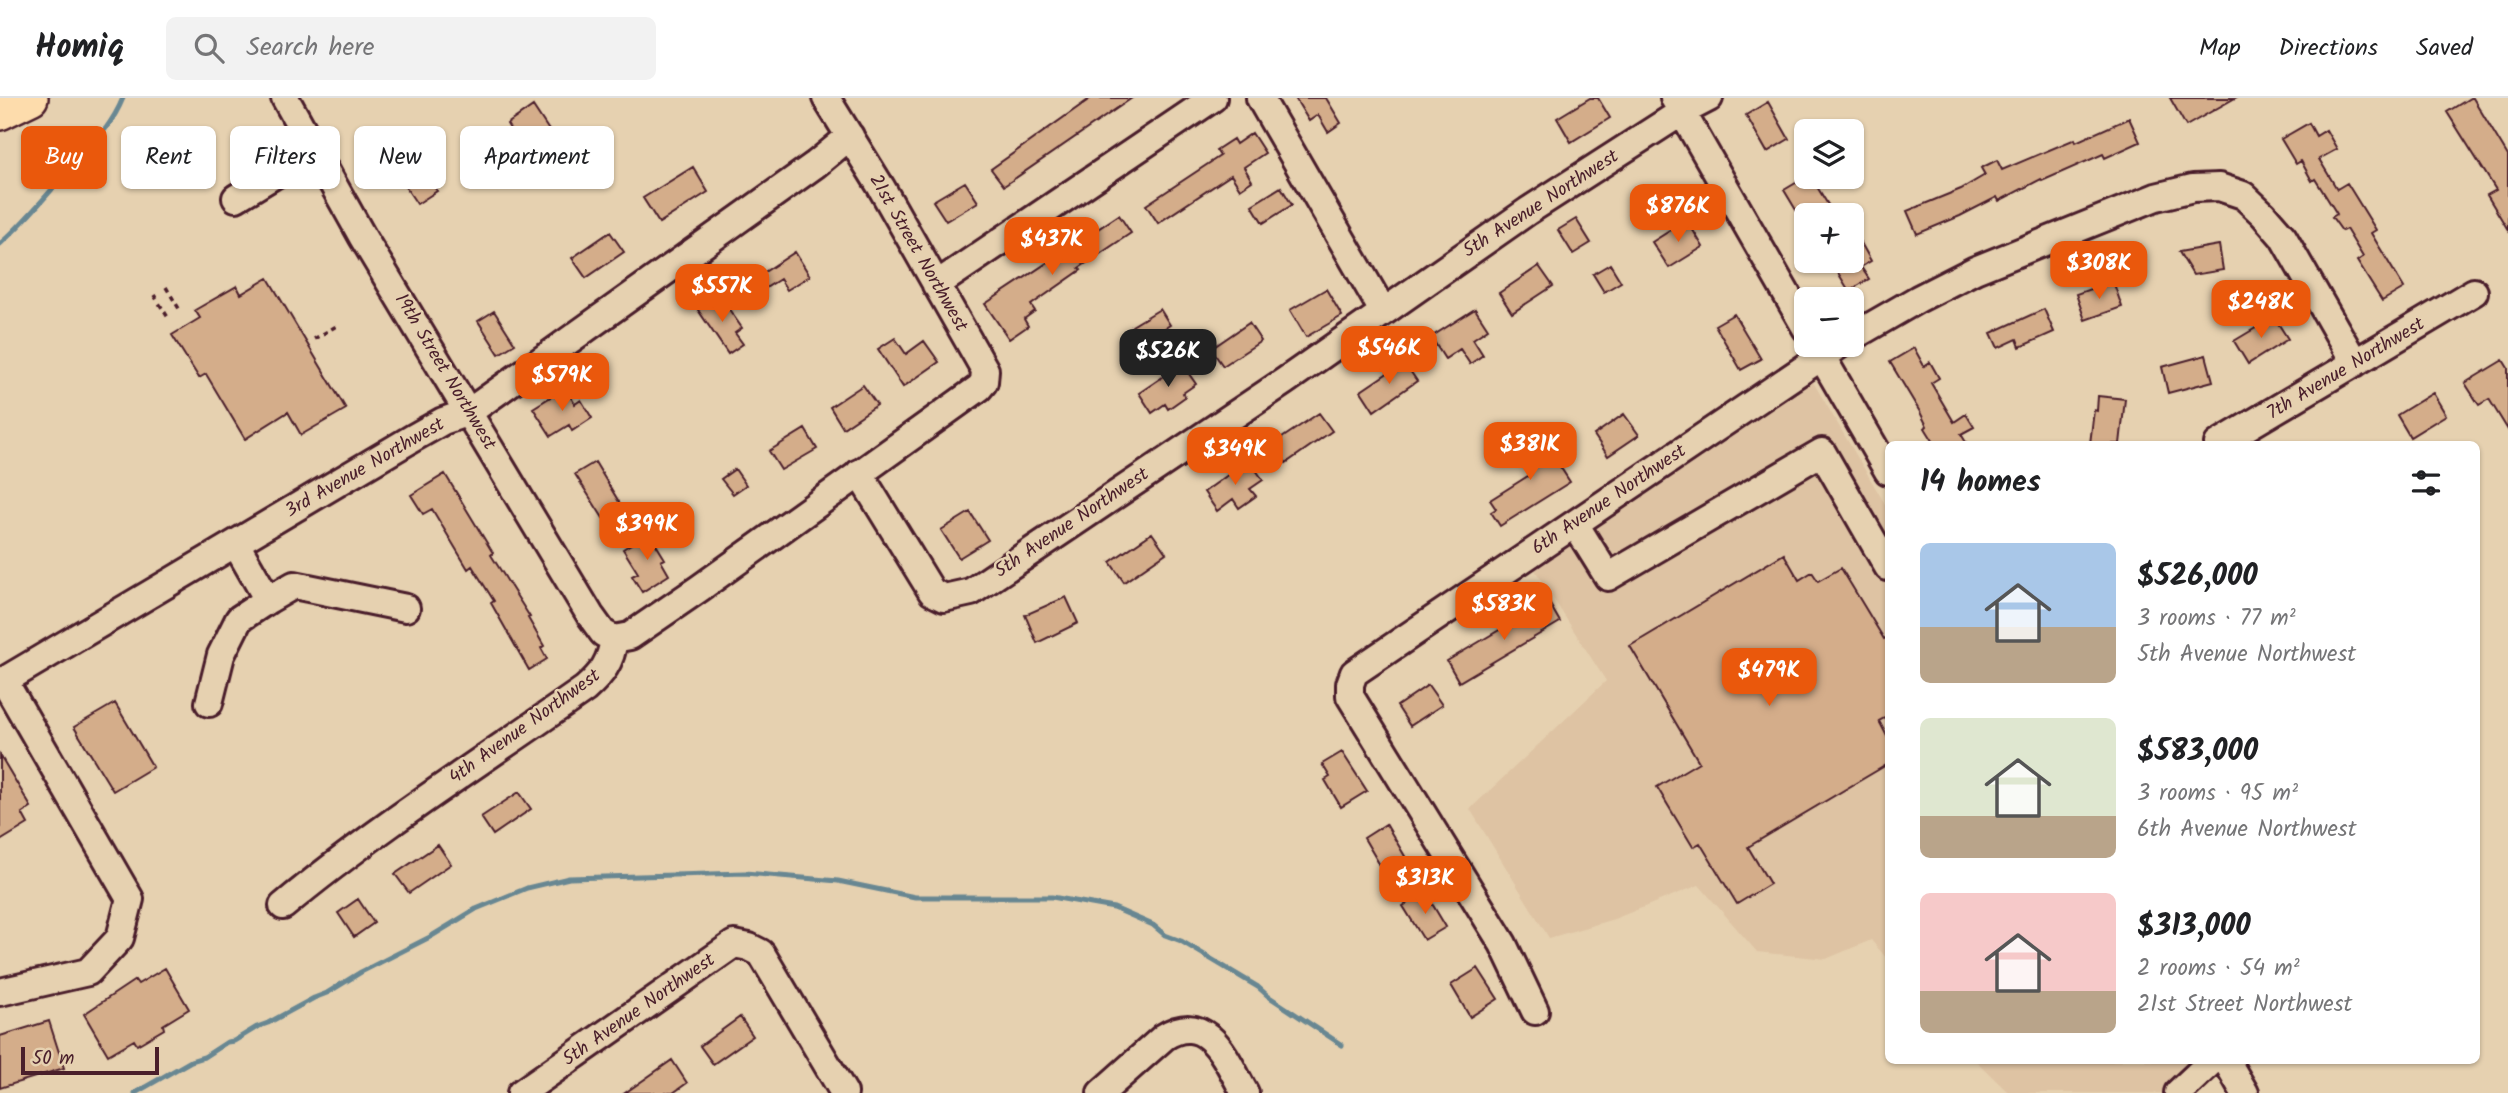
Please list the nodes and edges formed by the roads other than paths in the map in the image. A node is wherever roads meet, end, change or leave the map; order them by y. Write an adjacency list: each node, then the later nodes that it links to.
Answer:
1 (31, 98): 8 (main road)
2 (285, 98): 9 (street, 19th Street Northwest)
3 (826, 98): 10 (street)
4 (1213, 98): 14 (street)
5 (1260, 98): 17 (street)
6 (1709, 98): 7 (street, 5th Avenue Northwest)
7 (1678, 105): 16 (street); 17 (street, 5th Avenue Northwest)
8 (0, 113)
9 (301, 126)
10 (850, 136): 14 (street, 21st Street Northwest); 22 (street, 3rd Avenue Northwest)
11 (251, 189): 13 (street)
12 (336, 189): 22 (street, 19th Street Northwest)
13 (236, 198)
14 (936, 285): 25 (street, 21st Street Northwest)
15 (2474, 292): 21 (street, 7th Avenue Northwest)
16 (1794, 307)
17 (1383, 311): 25 (street, 5th Avenue Northwest)
18 (1864, 330): 21 (street)
19 (1812, 357): 26 (street, 6th Avenue Northwest)
20 (1830, 357): 24 (street)
21 (2355, 363): 23 (street, 7th Avenue Northwest)
22 (469, 412): 27 (street, 3rd Avenue Northwest); 31 (street, 19th Street Northwest)
23 (2223, 441)
24 (1885, 465)
25 (859, 473): 31 (street)
26 (1575, 524): 28 (street); 36 (street, 6th Avenue Northwest)
27 (236, 544): 29 (street); 32 (street, 3rd Avenue Northwest)
28 (1885, 563)
29 (268, 600): 30 (street); 33 (street)
30 (406, 608)
31 (614, 639): 34 (street, 4th Avenue Northwest)
32 (2, 682): 35 (street)
33 (209, 703)
34 (283, 906)
35 (0, 992)
36 (1535, 1011)
37 (2209, 1064): 43 (street)
38 (2228, 1064): 44 (street)
39 (521, 1093): 40 (street, 5th Avenue Northwest)
40 (844, 1093)
41 (1101, 1093): 42 (street)
42 (1245, 1093)
43 (2179, 1093)
44 (2245, 1093)

